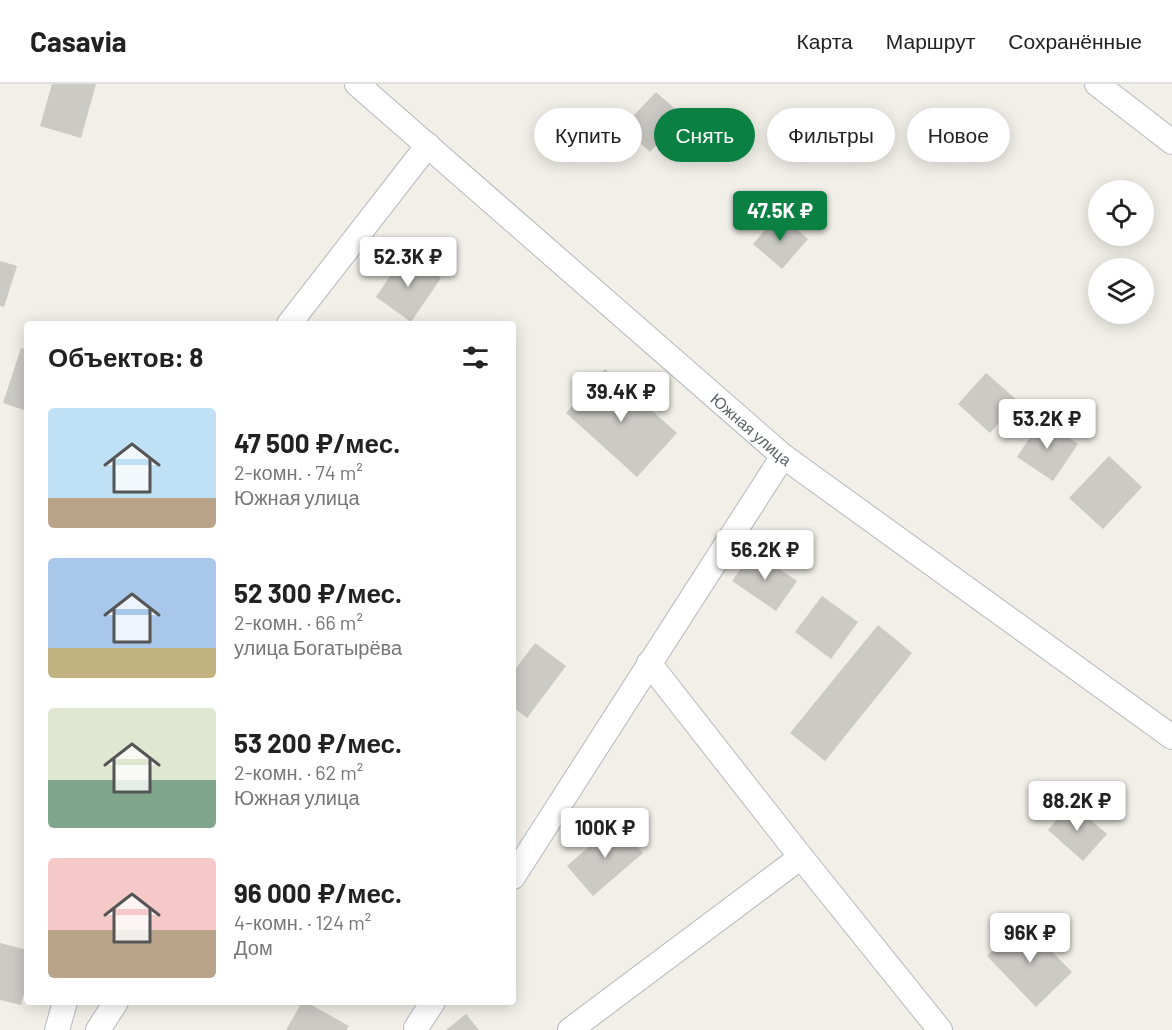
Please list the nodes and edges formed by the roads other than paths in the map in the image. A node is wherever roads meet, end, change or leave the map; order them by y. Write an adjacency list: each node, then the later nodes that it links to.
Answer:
1 (357, 84): 4 (street, Южная улица)
2 (1097, 84): 3 (street)
3 (1172, 142)
4 (428, 146): 5 (street); 6 (street, Южная улица)
5 (291, 321)
6 (783, 456): 7 (street); 8 (street, Южная улица)
7 (649, 663): 9 (street); 10 (street)
8 (1172, 737)
9 (801, 857): 17 (street); 18 (street)
10 (516, 872)
11 (64, 1005): 15 (street)
12 (114, 1005): 16 (street)
13 (431, 1005): 14 (street)
14 (416, 1028)
15 (57, 1030)
16 (98, 1030)
17 (570, 1030)
18 (940, 1030)

